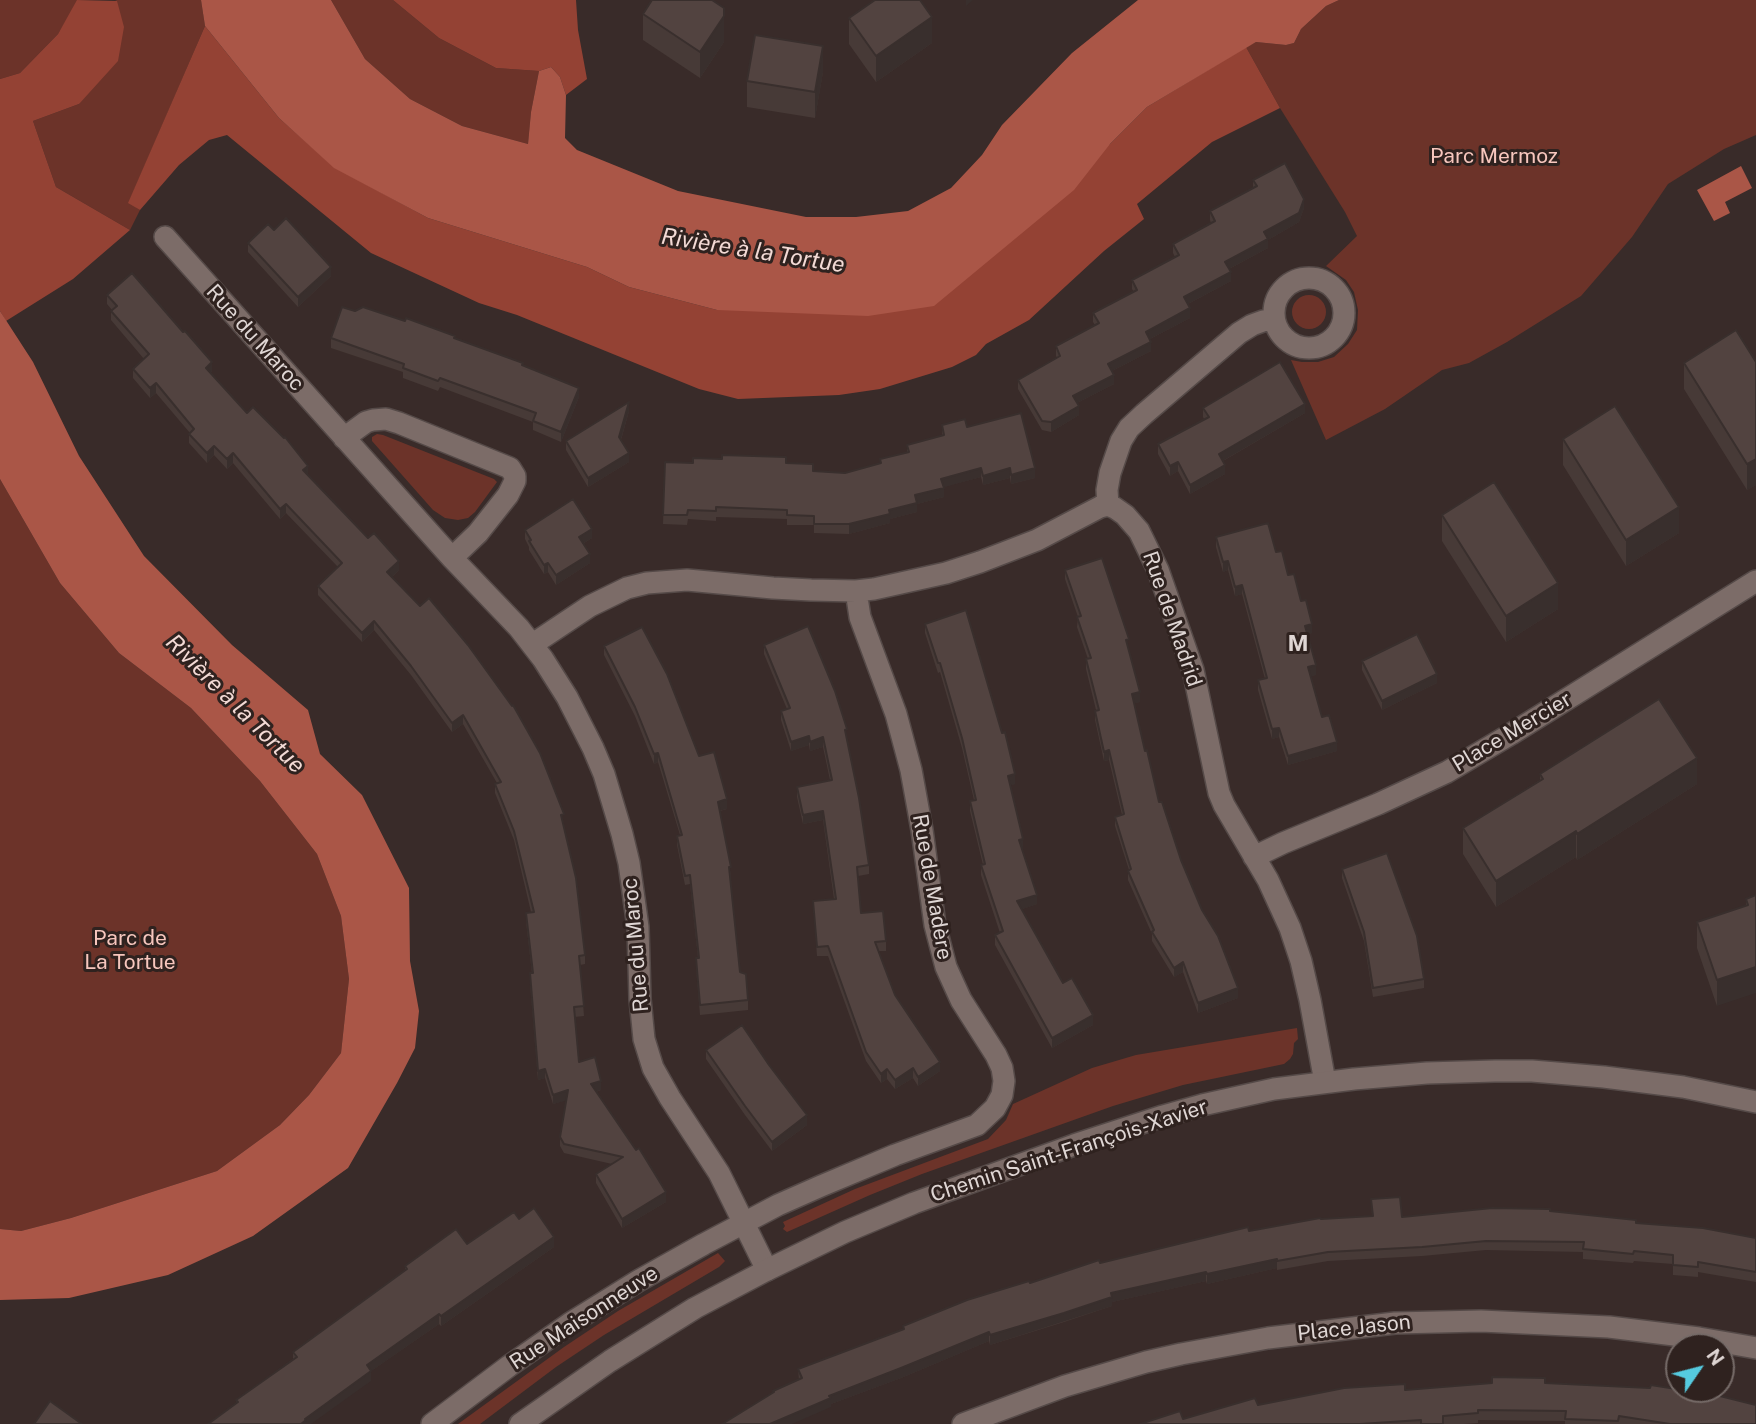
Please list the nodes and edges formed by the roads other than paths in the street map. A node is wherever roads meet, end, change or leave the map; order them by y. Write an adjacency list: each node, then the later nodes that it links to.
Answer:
1 (165, 237): 3 (street, Rue du Maroc)
2 (1275, 319): 4 (street)
3 (344, 438): 5 (street, Rue du Maroc); 5 (street)
4 (1108, 505): 7 (street); 9 (street, Rue de Madrid)
5 (452, 558): 8 (street, Rue du Maroc)
6 (1756, 581): 9 (street, Place Mercier)
7 (856, 591): 8 (street); 12 (street, Rue de Madère)
8 (533, 644): 12 (street, Rue du Maroc)
9 (1254, 857): 10 (street, Rue de Madrid)
10 (1325, 1082): 11 (street, Chemin Saint-François-Xavier); 13 (street, Chemin Saint-François-Xavier)
11 (1756, 1102)
12 (744, 1222): 13 (street, Rue du Maroc); 15 (street, Rue Maisonneuve)
13 (767, 1270): 16 (street, Chemin Saint-François-Xavier)
14 (1756, 1348): 17 (street, Place Jason)
15 (432, 1424)
16 (520, 1424)
17 (963, 1424)

